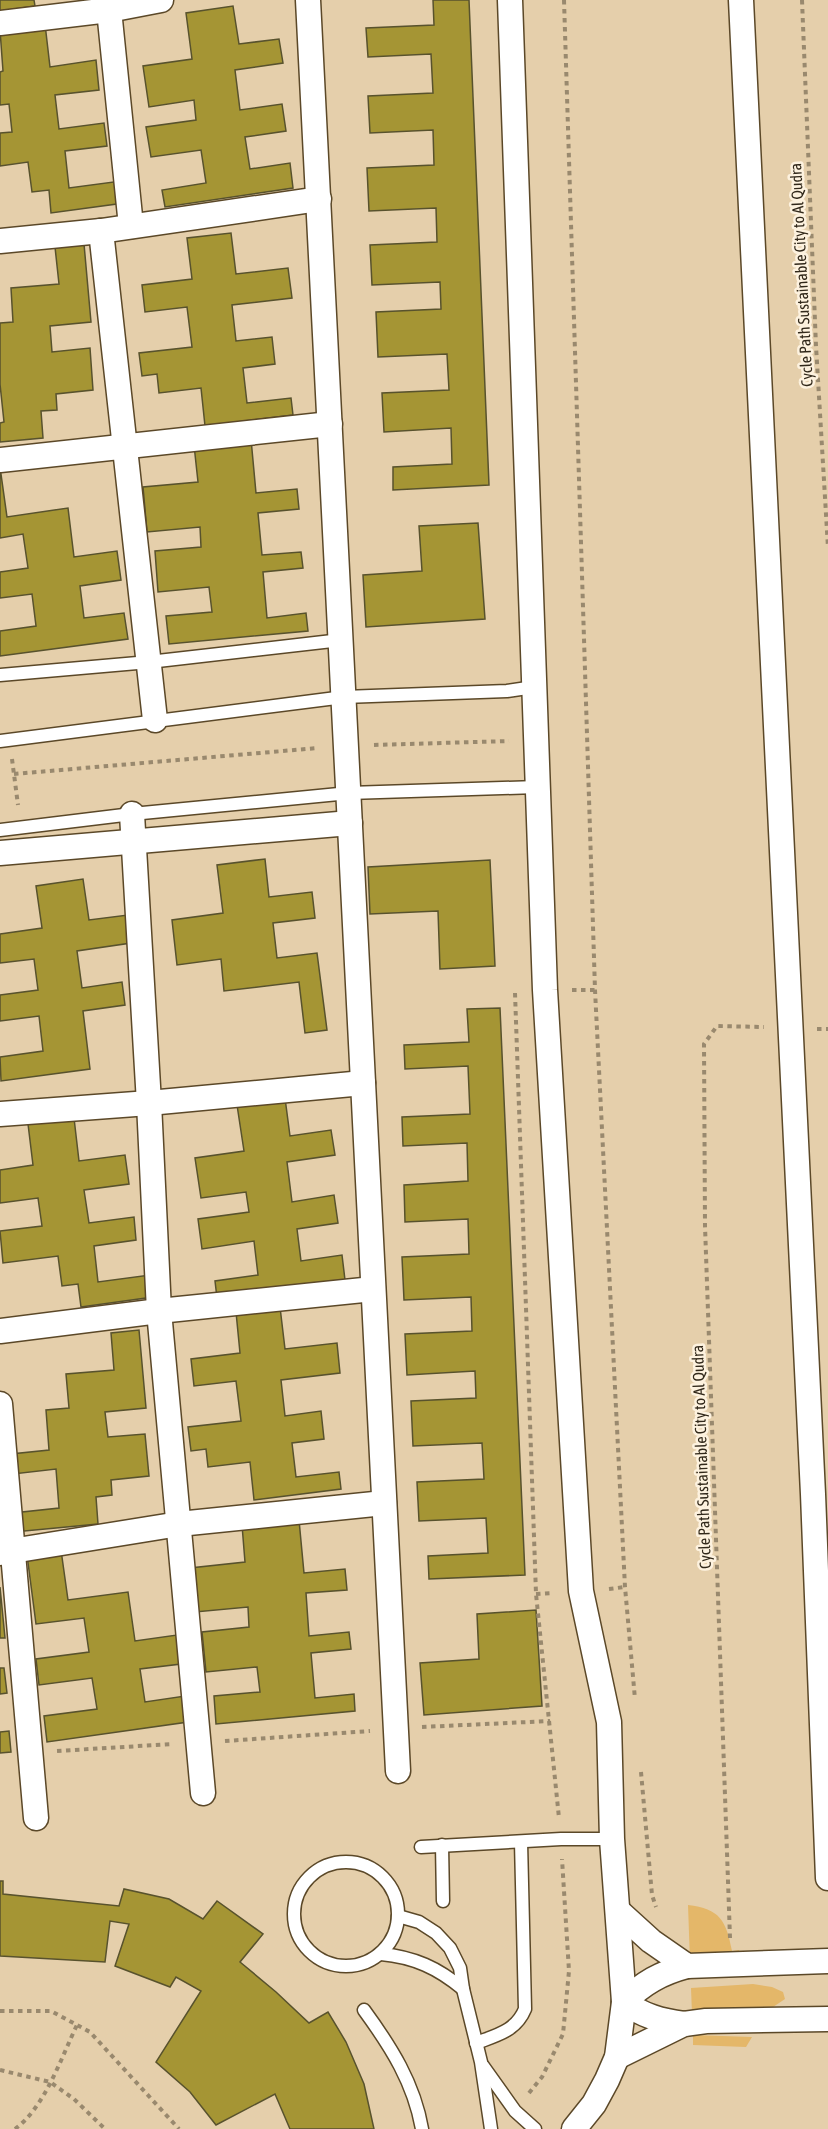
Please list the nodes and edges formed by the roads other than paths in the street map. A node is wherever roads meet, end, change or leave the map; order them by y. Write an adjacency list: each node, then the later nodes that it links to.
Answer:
1 (161, 0): 5 (street)
2 (308, 0): 7 (street)
3 (510, 0): 17 (street)
4 (741, 0): 35 (street)
5 (109, 5): 6 (street); 8 (street)
6 (0, 23)
7 (319, 199): 8 (street); 11 (street)
8 (131, 226): 9 (street)
9 (101, 231): 10 (street); 12 (street)
10 (0, 241)
11 (330, 424): 12 (street); 14 (street)
12 (125, 446): 13 (street); 15 (street)
13 (0, 460)
14 (341, 640): 15 (lane); 18 (street)
15 (148, 662): 16 (lane); 19 (street)
16 (0, 675)
17 (534, 687): 18 (lane); 21 (street)
18 (344, 697): 19 (lane); 22 (street)
19 (155, 720): 20 (lane)
20 (4, 740)
21 (537, 787): 22 (lane); 40 (street)
22 (349, 793): 23 (lane); 24 (street)
23 (132, 814): 25 (lane); 26 (street)
24 (350, 823): 26 (street); 28 (street)
25 (0, 830)
26 (134, 840): 27 (street); 29 (street)
27 (0, 854)
28 (363, 1083): 29 (street); 31 (street)
29 (149, 1103): 30 (street); 32 (street)
30 (0, 1114)
31 (373, 1289): 32 (street); 36 (street)
32 (159, 1311): 33 (street); 37 (street)
33 (0, 1331)
34 (0, 1404): 39 (street)
35 (821, 1494): 38 (street)
36 (384, 1503): 37 (street); 41 (street)
37 (179, 1524): 39 (street); 42 (street)
38 (821, 1536): 48 (street)
39 (6, 1552): 43 (street)
40 (609, 1722): 44 (street); 44 (street)
41 (398, 1771)
42 (203, 1793)
43 (36, 1818)
44 (612, 1828): 45 (lane); 50 (street)
45 (521, 1842): 46 (lane); 60 (lane)
46 (442, 1845): 47 (lane); 49 (lane)
47 (421, 1847)
48 (828, 1878)
49 (443, 1901)
50 (618, 1911): 53 (street); 56 (street)
51 (398, 1916): 52 (lane); 52 (lane); 55 (lane)
52 (381, 1954): 55 (lane)
53 (678, 1960): 54 (street); 56 (street)
54 (828, 1961)
55 (463, 1989): 60 (lane)
56 (624, 2002): 59 (street); 61 (street)
57 (364, 2010): 63 (lane)
58 (828, 2019): 59 (street)
59 (684, 2024): 61 (street)
60 (476, 2043): 62 (lane)
61 (617, 2057): 66 (street)
62 (481, 2062): 64 (lane); 65 (lane)
63 (422, 2129)
64 (491, 2129)
65 (535, 2129)
66 (573, 2129)

